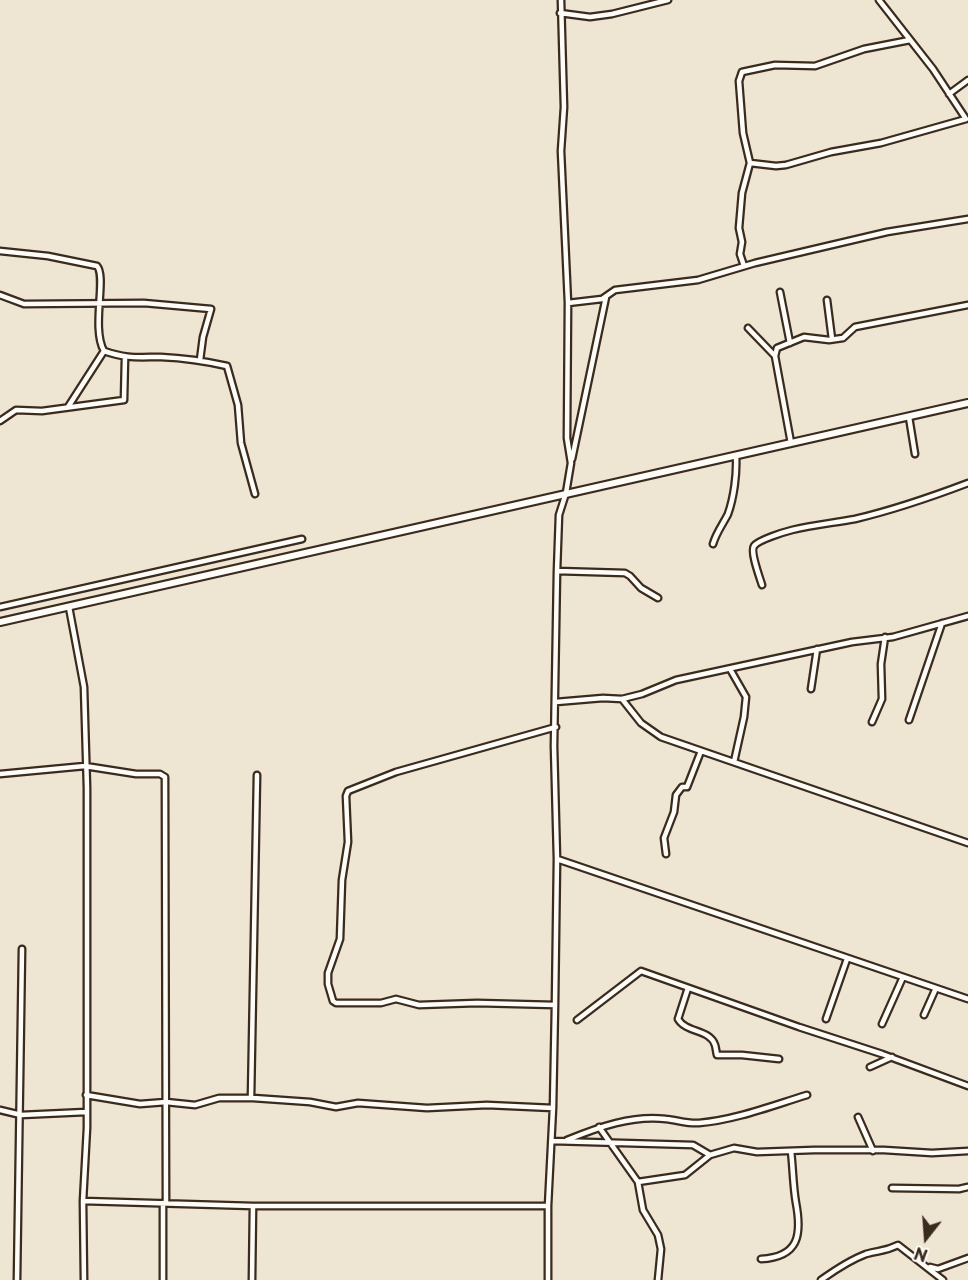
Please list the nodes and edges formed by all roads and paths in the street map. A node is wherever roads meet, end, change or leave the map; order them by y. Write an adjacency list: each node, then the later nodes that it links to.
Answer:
1 (561, 0): 4 (street)
2 (668, 0): 4 (street)
3 (879, 0): 5 (street)
4 (560, 13): 17 (street)
5 (910, 40): 7 (street); 9 (street)
6 (968, 80): 7 (street)
7 (949, 94): 8 (street)
8 (967, 120): 9 (street)
9 (750, 164): 12 (street)
10 (968, 219): 12 (street)
11 (0, 250): 18 (street)
12 (744, 266): 15 (street)
13 (780, 292): 22 (street)
14 (0, 296): 18 (street)
15 (606, 297): 17 (street); 35 (street)
16 (827, 300): 21 (street)
17 (568, 303): 35 (street)
18 (98, 305): 23 (street); 26 (street)
19 (968, 305): 21 (street)
20 (748, 328): 24 (street)
21 (832, 339): 22 (street)
22 (790, 343): 24 (street)
23 (104, 351): 25 (street); 28 (street)
24 (775, 356): 32 (street)
25 (125, 358): 26 (street); 28 (street)
26 (200, 360): 38 (street)
27 (967, 404): 29 (street); 30 (street)
28 (68, 407): 31 (street)
29 (968, 411)
30 (909, 417): 32 (street); 33 (street)
31 (0, 421)
32 (792, 443): 34 (street)
33 (915, 454)
34 (736, 456): 37 (street); 40 (street)
35 (572, 463): 37 (street)
36 (968, 483): 42 (street)
37 (566, 493): 41 (street); 45 (street)
38 (255, 494)
39 (302, 538): 44 (street)
40 (713, 544)
41 (557, 571): 43 (street); 54 (street)
42 (762, 585)
43 (658, 598)
44 (0, 607)
45 (69, 607): 47 (street); 60 (street)
46 (968, 616): 48 (street)
47 (0, 622)
48 (942, 623): 49 (street); 55 (street)
49 (885, 637): 50 (street); 56 (street)
50 (817, 649): 51 (street); 52 (street)
51 (730, 669): 53 (street); 59 (street)
52 (811, 689)
53 (622, 699): 54 (street); 58 (street)
54 (556, 702): 57 (street)
55 (909, 720)
56 (872, 722)
57 (556, 728): 65 (street); 72 (street)
58 (701, 751): 59 (street); 64 (street)
59 (734, 762): 63 (street)
60 (85, 766): 61 (street); 81 (street); 84 (street)
61 (0, 774)
62 (257, 775): 83 (street)
63 (968, 843)
64 (666, 854)
65 (557, 859): 67 (street); 72 (street)
66 (22, 949): 88 (street)
67 (847, 959): 68 (street); 74 (street)
68 (903, 977): 70 (street); 76 (street)
69 (688, 988): 75 (street); 77 (street); 78 (street)
70 (936, 988): 71 (street); 73 (street)
71 (968, 999)
72 (555, 1005): 85 (street)
73 (924, 1015)
74 (826, 1019)
75 (577, 1020)
76 (882, 1024)
77 (892, 1058): 79 (street); 80 (street)
78 (779, 1059)
79 (870, 1067)
80 (968, 1086)
81 (86, 1095): 84 (street); 87 (street)
82 (807, 1095): 90 (street)
83 (251, 1098): 84 (street); 85 (street)
84 (166, 1102): 102 (street)
85 (553, 1108): 91 (street)
86 (0, 1110): 88 (street)
87 (86, 1112): 88 (street); 101 (street)
88 (21, 1115): 108 (street)
89 (858, 1117): 95 (street)
90 (599, 1127): 92 (street); 93 (street)
91 (552, 1141): 92 (street); 104 (street)
92 (565, 1141): 93 (street)
93 (610, 1142): 97 (street); 98 (street)
94 (791, 1150): 95 (street); 97 (street); 106 (street)
95 (873, 1150): 96 (street)
96 (968, 1151)
97 (710, 1155): 98 (street)
98 (638, 1182): 113 (street)
99 (968, 1186): 100 (street)
100 (892, 1188)
101 (83, 1201): 102 (street); 109 (street)
102 (164, 1203): 103 (street); 110 (street)
103 (253, 1206): 104 (street); 111 (street)
104 (548, 1206): 112 (street)
105 (968, 1258): 107 (street)
106 (761, 1259)
107 (927, 1267): 114 (street); 115 (street)
108 (17, 1280)
109 (84, 1280)
110 (163, 1280)
111 (252, 1280)
112 (548, 1280)
113 (658, 1280)
114 (820, 1280)
115 (943, 1280)

